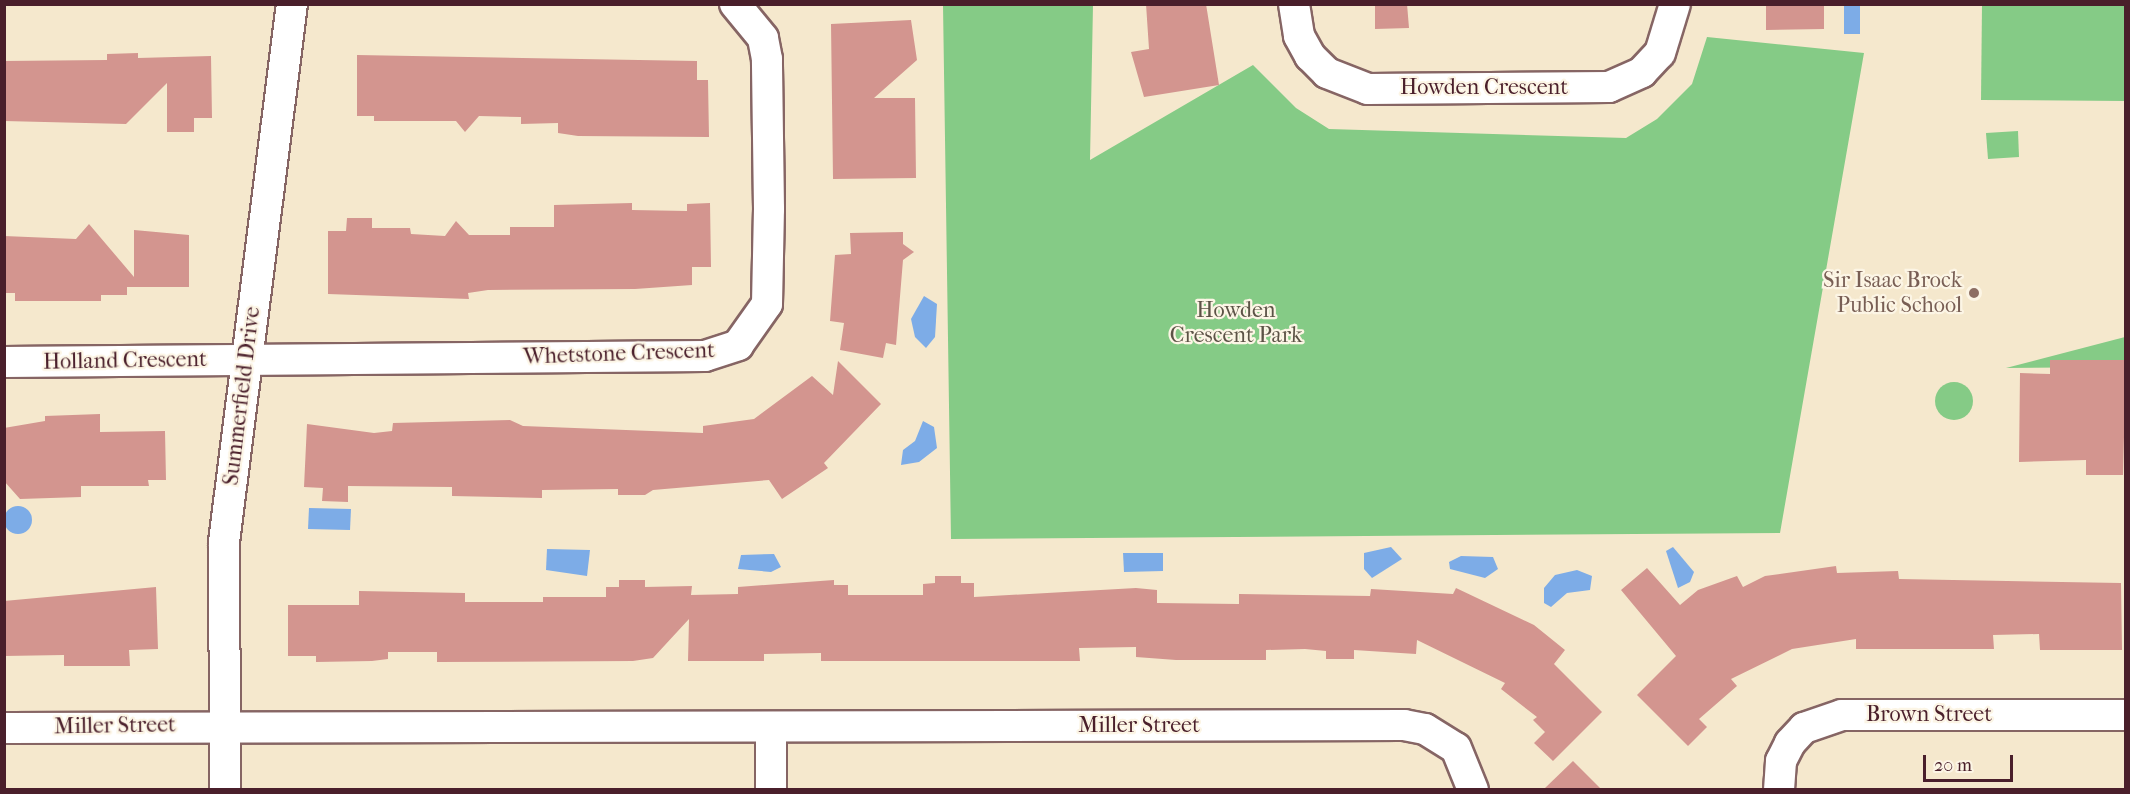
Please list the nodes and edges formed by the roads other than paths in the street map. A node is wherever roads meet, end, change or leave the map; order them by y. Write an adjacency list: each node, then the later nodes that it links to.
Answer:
1 (292, 4): 5 (street, Summerfield Drive)
2 (735, 4): 5 (street, Whetstone Crescent)
3 (1294, 4): 4 (street, Howden Crescent)
4 (1675, 4)
5 (246, 359): 6 (street, Holland Crescent); 8 (street, Summerfield Drive)
6 (4, 362)
7 (2126, 715): 14 (street, Brown Street)
8 (225, 725): 9 (street); 10 (street, Miller Street); 11 (street, Summerfield Drive)
9 (771, 727): 12 (street); 13 (street, Miller Street)
10 (4, 728)
11 (225, 789)
12 (771, 789)
13 (1473, 789)
14 (1779, 789)

